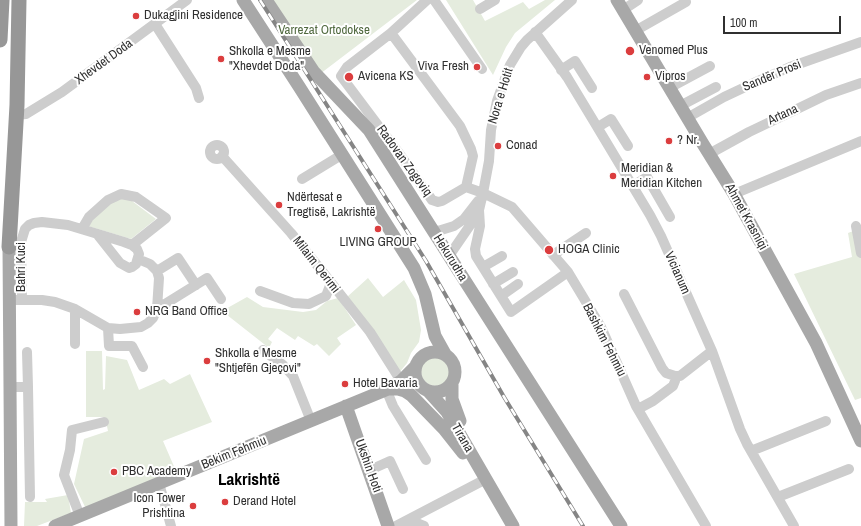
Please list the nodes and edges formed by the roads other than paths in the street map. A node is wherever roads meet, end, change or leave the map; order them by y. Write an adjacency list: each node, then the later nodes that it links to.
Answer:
1 (2, 0): 19 (highway)
2 (12, 0): 51 (highway)
3 (19, 0): 30 (highway)
4 (243, 0): 35 (main road)
5 (266, 0): 47 (main road, Hekurudha)
6 (427, 0): 18 (street, Radovan Zogoviq)
7 (434, 0): 22 (street)
8 (495, 0): 14 (street)
9 (572, 0): 17 (street, Nora e Hotit)
10 (638, 0): 13 (street)
11 (181, 2): 15 (street, Xhevdet Doda)
12 (686, 2): 16 (street)
13 (620, 5): 16 (main road, Ahmet Krasniqi)
14 (480, 9)
15 (155, 24): 28 (street); 30 (street, Xhevdet Doda)
16 (635, 31): 27 (main road, Ahmet Krasniqi)
17 (535, 32): 23 (street, Vicianum); 41 (street, Nora e Hotit)
18 (391, 33): 40 (street); 40 (street, Radovan Zogoviq)
19 (0, 40)
20 (861, 42): 31 (street, Sandër Prosi)
21 (710, 66): 27 (street)
22 (482, 69)
23 (561, 70): 26 (street); 32 (street, Vicianum)
24 (861, 83): 36 (street, Artana)
25 (716, 87): 29 (street)
26 (592, 88)
27 (669, 88): 29 (main road, Ahmet Krasniqi)
28 (199, 98)
29 (680, 106): 31 (main road, Ahmet Krasniqi)
30 (17, 110): 51 (highway)
31 (687, 118): 36 (main road, Ahmet Krasniqi)
32 (598, 127): 34 (street); 39 (street, Vicianum)
33 (861, 141): 42 (street)
34 (628, 146)
35 (343, 154): 38 (street); 70 (main road)
36 (709, 154): 42 (main road, Ahmet Krasniqi)
37 (222, 156): 61 (street, Milaim Qerimi)
38 (302, 179)
39 (633, 186): 44 (street); 76 (street, Vicianum)
40 (466, 187): 41 (street, Bashkim Fehmiu)
41 (483, 193): 43 (street, Nora e Hotit); 47 (street, Nora e Hotit); 53 (street, Bashkim Fehmiu)
42 (734, 194): 94 (main road, Ahmet Krasniqi)
43 (479, 210): 54 (street, Nora e Hotit); 57 (street)
44 (670, 217)
45 (856, 226): 52 (street)
46 (82, 230): 49 (street); 50 (street); 69 (street, Bahri Kuci)
47 (433, 230): 54 (main road, Hekurudha)
48 (586, 233): 53 (street)
49 (97, 234): 50 (street); 56 (street)
50 (132, 245): 56 (street)
51 (9, 247): 69 (main road)
52 (861, 253)
53 (553, 255): 60 (street, Bashkim Fehmiu)
54 (449, 256): 114 (main road, Hekurudha)
55 (502, 256): 57 (street)
56 (138, 258): 58 (street)
57 (483, 267): 62 (street)
58 (157, 271): 64 (street); 72 (street)
59 (513, 272): 62 (street)
60 (568, 272): 67 (street); 90 (street, Bashkim Fehmiu)
61 (330, 283): 65 (street); 83 (street, Milaim Qerimi)
62 (493, 284): 67 (street)
63 (518, 284): 67 (street)
64 (196, 285): 68 (street); 72 (street)
65 (260, 291)
66 (624, 294): 82 (street)
67 (501, 296)
68 (221, 299)
69 (15, 300): 71 (street); 85 (main road)
70 (427, 307): 78 (main road); 79 (main road)
71 (75, 309): 73 (street); 74 (street)
72 (157, 309): 73 (street)
73 (108, 328): 80 (street)
74 (75, 344)
75 (263, 350): 92 (street)
76 (712, 350): 82 (street); 95 (street, Vicianum)
77 (27, 352): 86 (street)
78 (426, 354): 79 (main road); 81 (main road)
79 (445, 354): 84 (main road)
80 (143, 367)
81 (415, 367): 83 (main road, Bekim Fehmiu); 88 (main road)
82 (675, 376): 90 (street)
83 (401, 381): 87 (main road, Bekim Fehmiu)
84 (452, 385): 88 (main road); 99 (main road, Tirana)
85 (10, 387): 86 (street); 107 (main road)
86 (28, 387): 102 (street)
87 (387, 389): 88 (main road, Bekim Fehmiu); 89 (main road, Bekim Fehmiu); 96 (street); 99 (main road)
88 (426, 391): 99 (main road, Tirana)
89 (346, 406): 92 (main road, Bekim Fehmiu); 98 (main road, Ukshin Hoti)
90 (638, 409): 105 (street, Bashkim Fehmiu)
91 (826, 420): 95 (street)
92 (311, 421): 100 (main road, Bekim Fehmiu)
93 (104, 422): 104 (street)
94 (861, 441)
95 (751, 451): 103 (street, Vicianum)
96 (426, 460)
97 (849, 468): 103 (street)
98 (370, 470): 101 (street); 109 (main road, Ukshin Hoti)
99 (487, 482): 110 (street); 113 (main road, Tirana)
100 (159, 483): 104 (main road, Bekim Fehmiu); 108 (street)
101 (403, 489)
102 (30, 497)
103 (778, 497): 115 (street, Vicianum)
104 (80, 516): 106 (main road, Bekim Fehmiu)
105 (702, 523)
106 (59, 525)
107 (11, 526)
108 (171, 526)
109 (388, 526)
110 (396, 526)
111 (405, 526): 112 (street)
112 (424, 526)
113 (513, 526)
114 (621, 526)
115 (794, 526)

